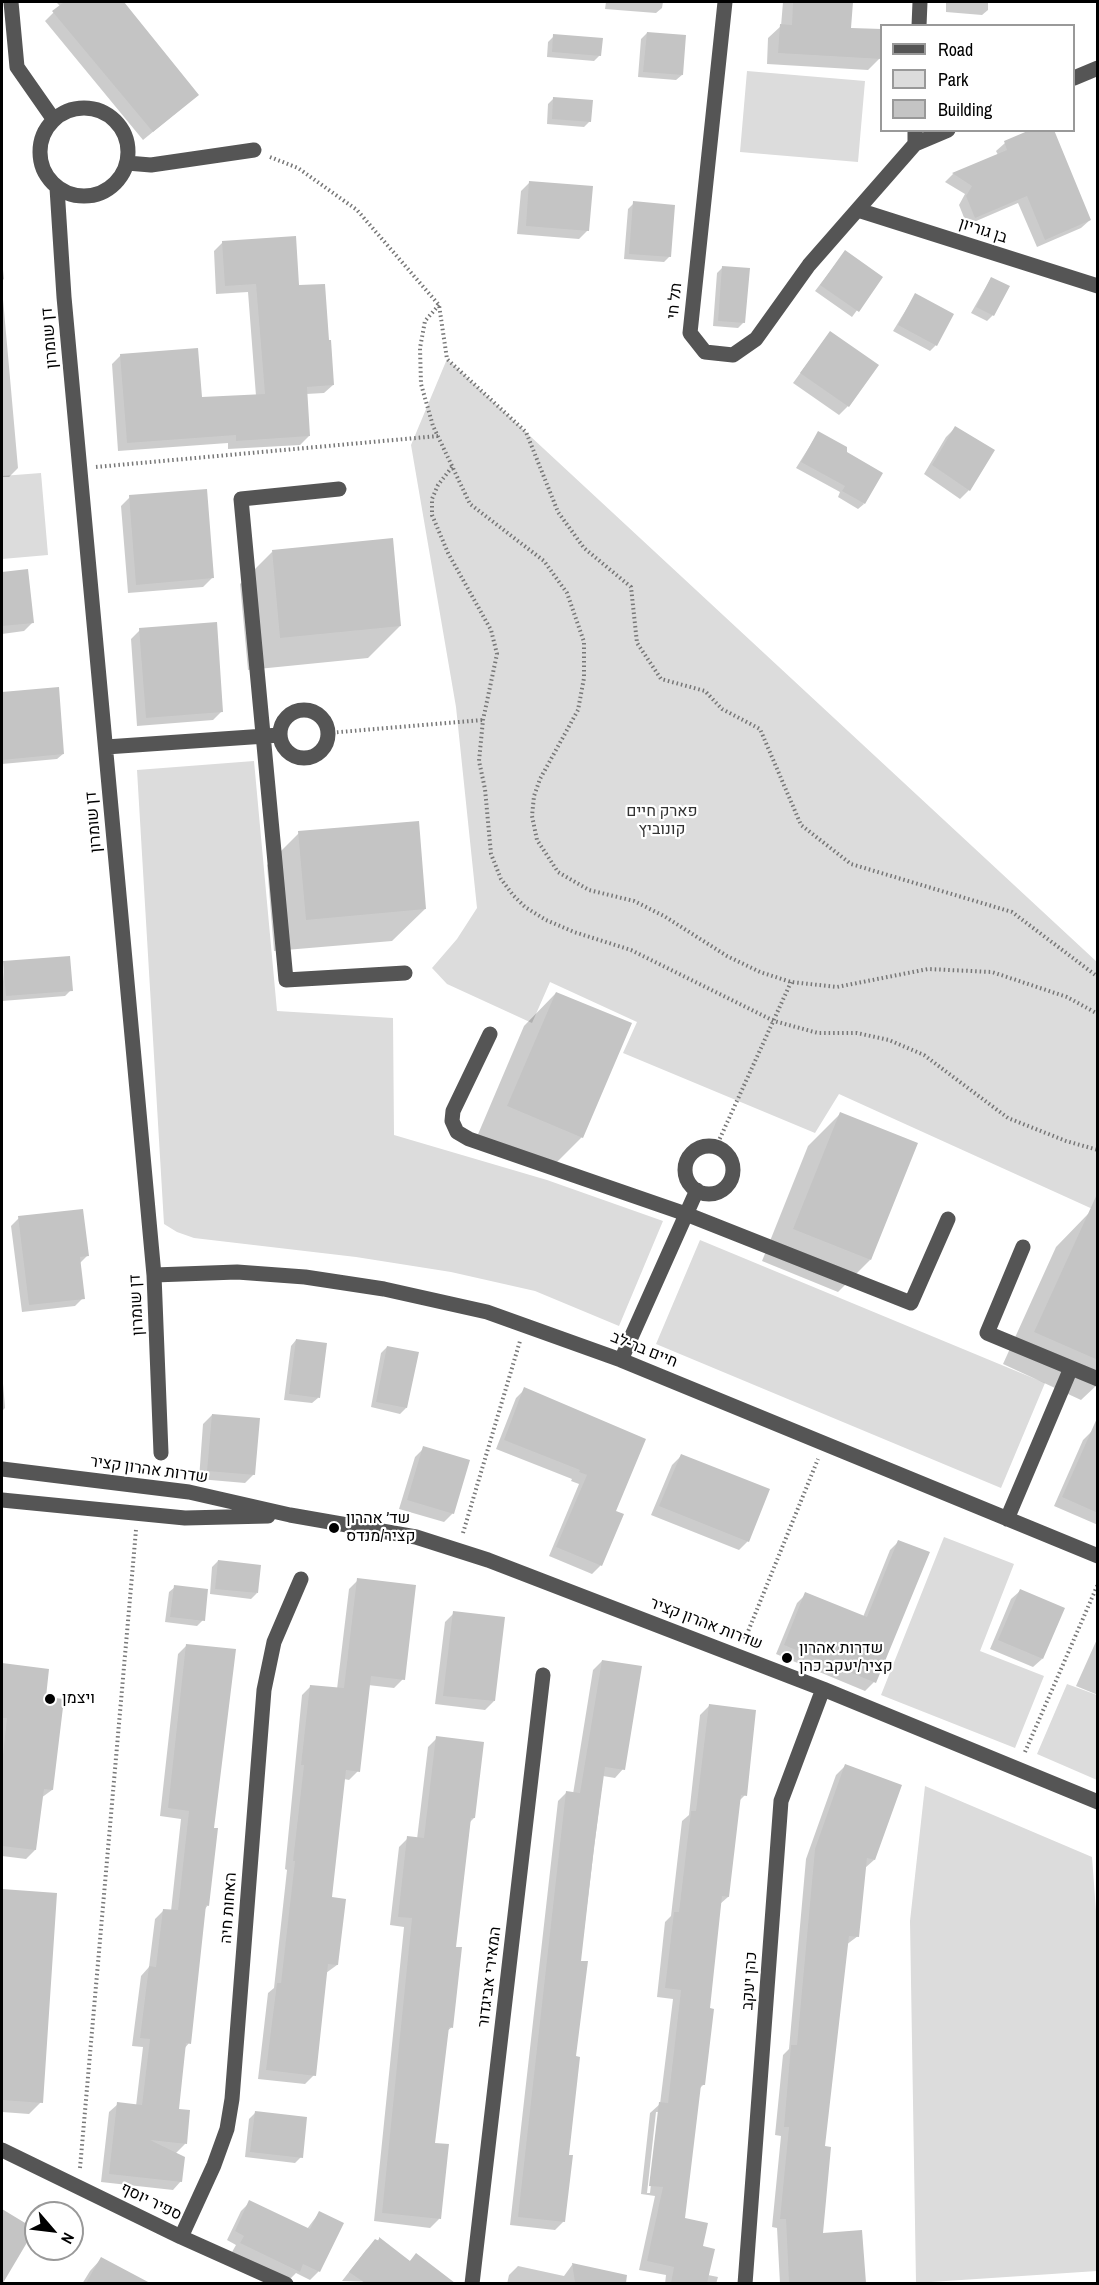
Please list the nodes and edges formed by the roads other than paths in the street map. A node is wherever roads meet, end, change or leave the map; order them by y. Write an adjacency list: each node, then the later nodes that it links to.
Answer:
1 (11, 2): 7 (street)
2 (724, 2): 13 (street, תל חי)
3 (920, 2): 4 (street)
4 (920, 24)
5 (1098, 68): 6 (street)
6 (1075, 78)
7 (54, 120): 11 (street); 12 (street)
8 (939, 132): 9 (street)
9 (915, 137): 13 (street, תל חי)
10 (254, 150): 11 (street)
11 (127, 162): 12 (street)
12 (57, 188): 18 (street, דן שומרון)
13 (858, 210): 14 (street, בן גוריון)
14 (1098, 286)
15 (339, 489): 17 (street)
16 (280, 735): 16 (street); 17 (street)
17 (263, 736): 18 (street); 19 (street)
18 (106, 747): 25 (street, דן שומרון)
19 (405, 973)
20 (490, 1034): 22 (street)
21 (697, 1191): 21 (street); 22 (street)
22 (686, 1214): 23 (street); 26 (street)
23 (948, 1220)
24 (1023, 1247): 27 (street)
25 (154, 1275): 26 (street, חיים בר-לב); 29 (street, דן שומרון)
26 (621, 1360): 33 (street, חיים בר-לב)
27 (1071, 1368): 28 (street); 33 (street)
28 (1098, 1379)
29 (161, 1453)
30 (2, 1469): 32 (street, שדרות אהרון קציר)
31 (2, 1500): 32 (street, שדרות אהרון קציר)
32 (290, 1515): 37 (street, שדרות אהרון קציר)
33 (1007, 1519): 34 (street, חיים בר-לב)
34 (1098, 1556)
35 (301, 1579): 40 (street, האחות חיה)
36 (543, 1675): 43 (street, המאירי אביגדור)
37 (823, 1689): 38 (street, שדרות אהרון קציר); 44 (street, כהן יעקב)
38 (1098, 1802)
39 (2, 2151): 40 (street, ספיר יוסף)
40 (181, 2237): 41 (street, ספיר יוסף)
41 (266, 2279): 42 (street, ספיר יוסף)
42 (286, 2283)
43 (472, 2283)
44 (745, 2283)

